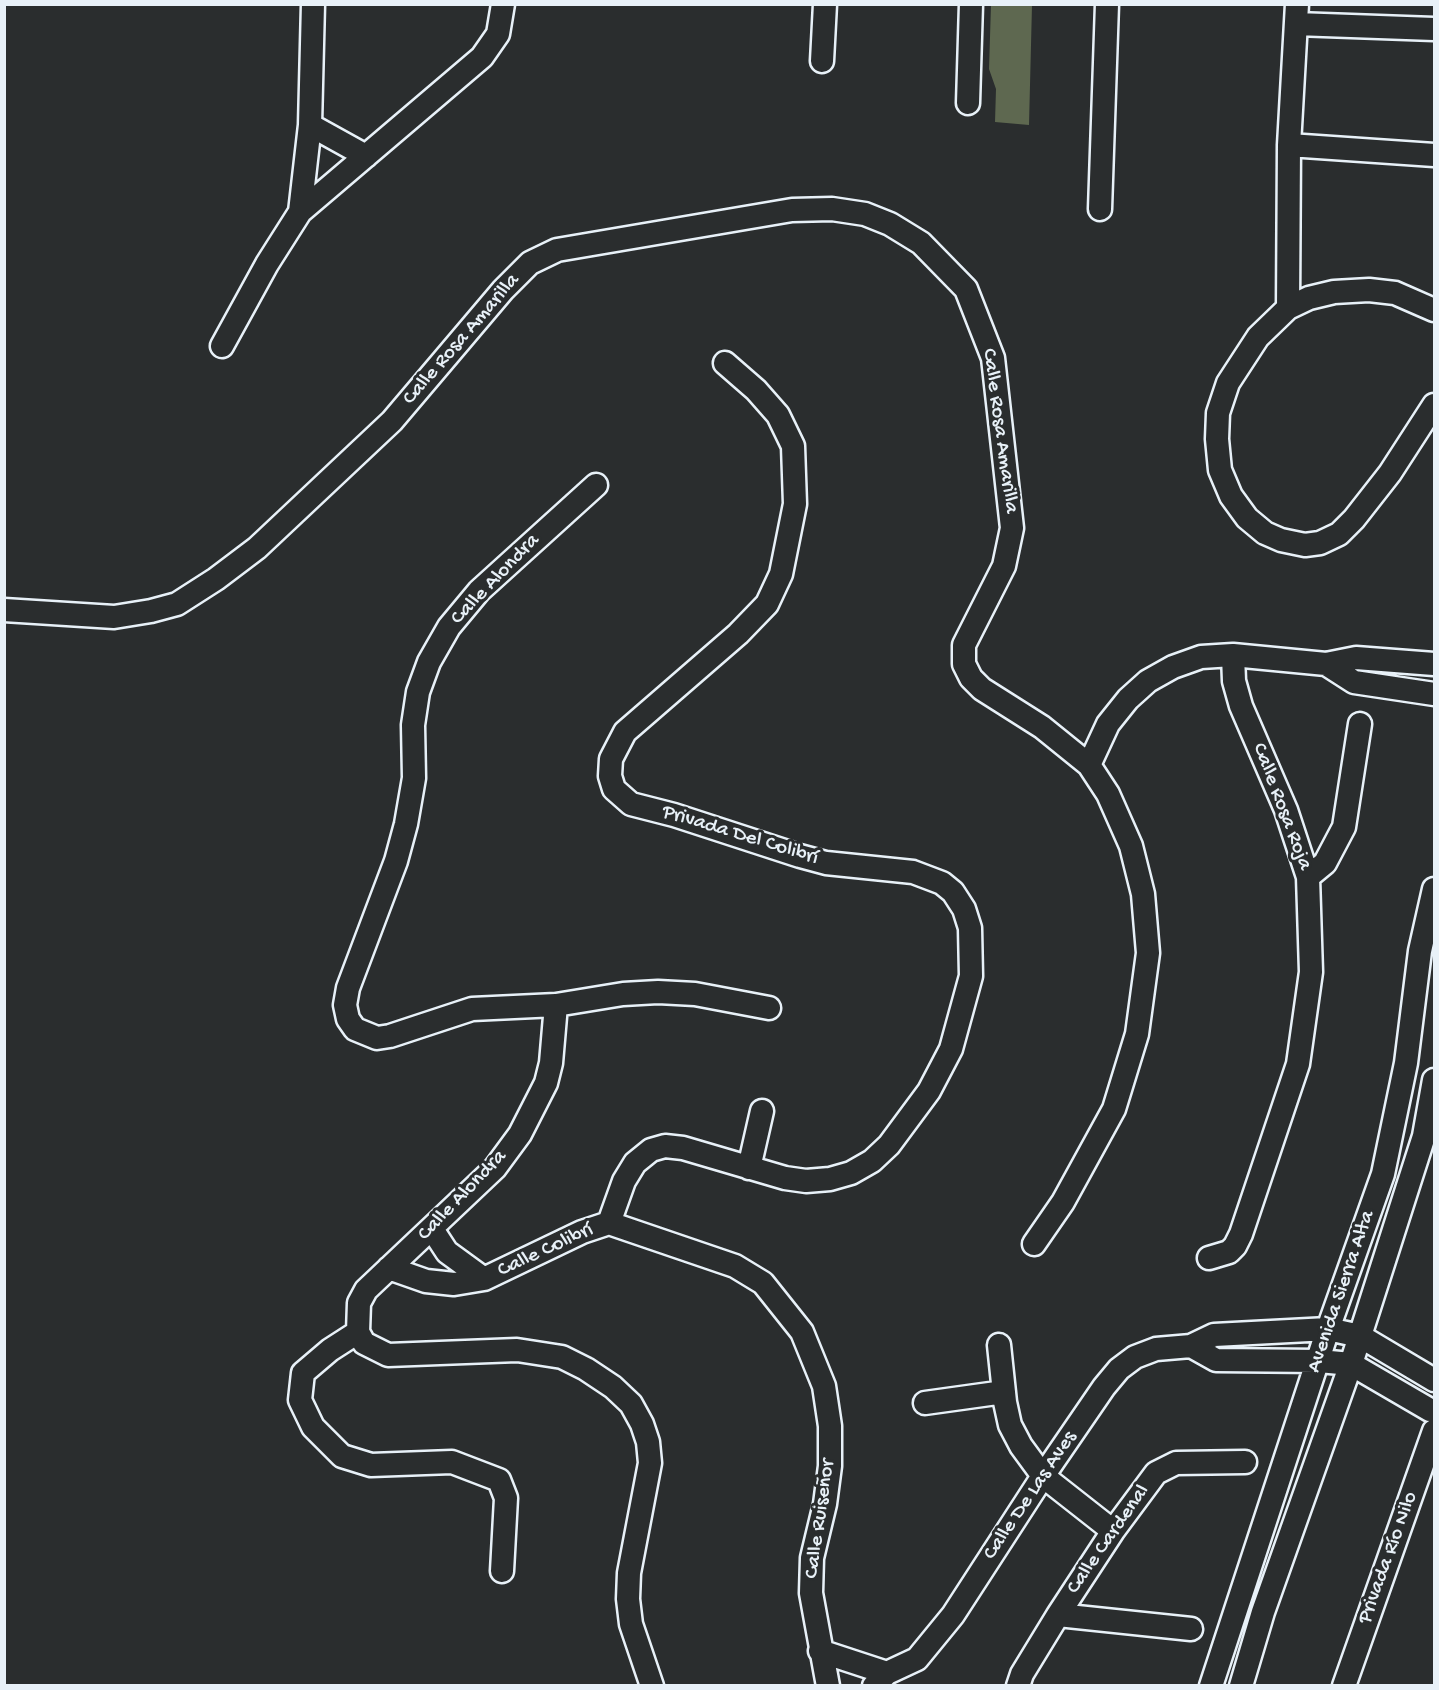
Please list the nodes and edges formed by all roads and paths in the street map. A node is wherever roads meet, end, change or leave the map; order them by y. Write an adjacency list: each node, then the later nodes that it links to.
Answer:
1 (313, 4): 10 (street)
2 (503, 4): 13 (street)
3 (825, 4): 8 (street)
4 (971, 4): 9 (street)
5 (1107, 4): 14 (street)
6 (1297, 14): 7 (street); 11 (street)
7 (1434, 29)
8 (822, 61)
9 (968, 103)
10 (310, 125): 13 (street); 15 (street)
11 (1289, 145): 12 (street); 16 (street)
12 (1434, 155)
13 (366, 156): 15 (street)
14 (1100, 209)
15 (300, 212): 18 (street)
16 (1288, 308): 17 (street); 20 (street)
17 (1434, 310)
18 (222, 346)
19 (725, 363): 38 (street, Privada Del Colibrí)
20 (1434, 405)
21 (596, 485): 33 (street, Calle Alondra)
22 (4, 610): 30 (street, Calle Rosa Amarilla)
23 (1233, 655): 25 (street); 30 (street); 31 (street, Calle Rosa Roja)
24 (1397, 663): 25 (street); 26 (street); 27 (street)
25 (1326, 664): 27 (street)
26 (1434, 664)
27 (1394, 687): 28 (street)
28 (1434, 694)
29 (1360, 724): 31 (street)
30 (1089, 765): 41 (street, Calle Rosa Amarilla)
31 (1308, 877): 42 (street, Calle Rosa Roja)
32 (1434, 889): 34 (street, Avenida Sierra Alta)
33 (556, 1005): 35 (street); 40 (street, Calle Alondra)
34 (1424, 1005): 45 (street, Avenida Sierra Alta)
35 (769, 1008)
36 (1434, 1080): 48 (street, Avenida Sierra Alta)
37 (762, 1111): 38 (street)
38 (750, 1168): 39 (street, Privada Del Colibrí)
39 (609, 1223): 44 (street, Calle Colibrí); 64 (street, Calle Ruiseñor)
40 (432, 1229): 43 (street, Calle Alondra); 44 (street, Calle Colibrí)
41 (1034, 1244)
42 (1209, 1258)
43 (389, 1268): 44 (street, Calle Colibrí); 46 (street, Calle Alondra)
44 (483, 1279)
45 (1328, 1329): 47 (street, Calle De Las Aves); 48 (street, Calle De Las Aves); 52 (street, Avenida Sierra Alta)
46 (358, 1332): 61 (street); 66 (street)
47 (1253, 1334): 50 (street, Calle De Las Aves); 51 (street)
48 (1360, 1336): 53 (street, Avenida Sierra Alta); 54 (street, Calle De Las Aves)
49 (999, 1345): 55 (street)
50 (1191, 1346): 51 (street); 59 (street, Calle De Las Aves)
51 (1253, 1360): 52 (street)
52 (1319, 1361): 53 (street); 69 (street, Avenida Sierra Alta)
53 (1351, 1364): 57 (street); 70 (street, Avenida Sierra Alta)
54 (1434, 1380)
55 (1004, 1392): 56 (street); 59 (street)
56 (925, 1402)
57 (1433, 1413): 71 (street, Privada Río Nilo)
58 (1245, 1462): 60 (street, Calle Cardenal)
59 (1043, 1476): 60 (street); 65 (street, Calle De Las Aves)
60 (1113, 1531): 62 (street, Calle Cardenal)
61 (502, 1571)
62 (1058, 1616): 63 (street); 68 (street, Calle Cardenal)
63 (1191, 1629)
64 (820, 1651): 65 (street, Calle De Las Aves); 67 (street, Calle Ruiseñor)
65 (881, 1679)
66 (652, 1686)
67 (828, 1686)
68 (1018, 1686)
69 (1211, 1686)
70 (1241, 1686)
71 (1344, 1686)

